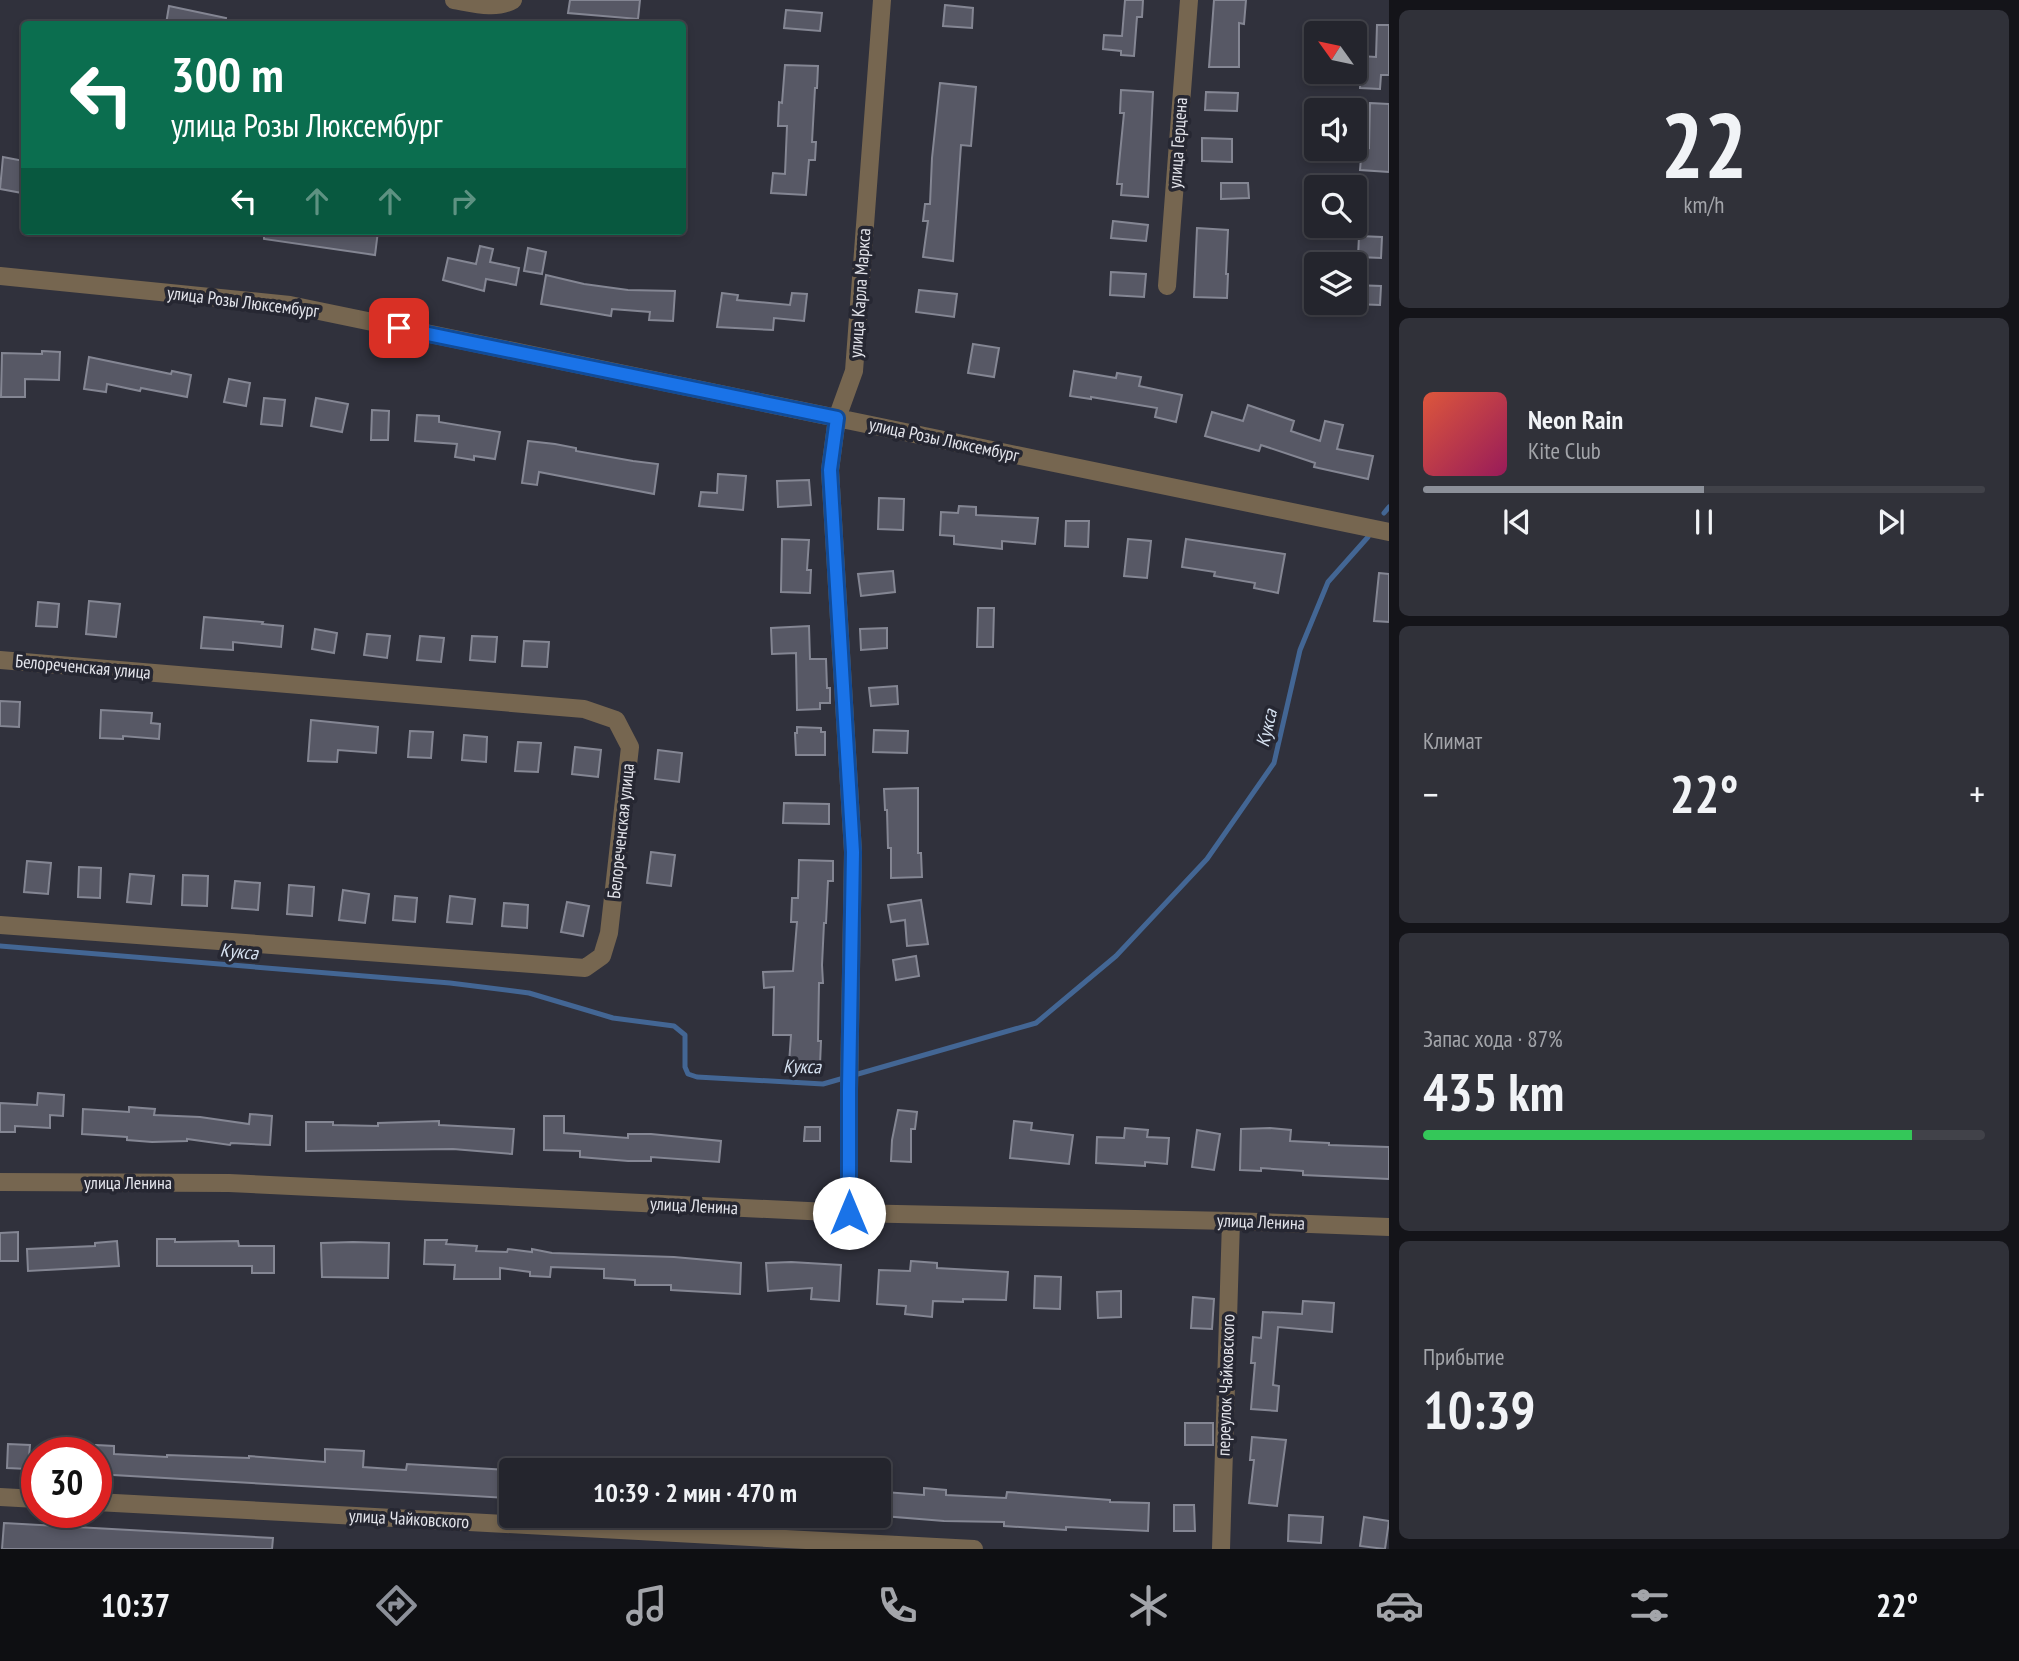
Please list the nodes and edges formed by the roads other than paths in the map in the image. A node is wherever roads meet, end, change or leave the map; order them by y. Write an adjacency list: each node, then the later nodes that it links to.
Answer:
1 (454, 0): 2 (street)
2 (513, 0)
3 (882, 0): 7 (street, улица Карла Маркса)
4 (1189, 0): 6 (street, улица Герцена)
5 (0, 276): 7 (street, улица Розы Люксембург)
6 (1167, 286)
7 (837, 418): 8 (street, улица Розы Люксембург); 12 (street, улица Карла Маркса)
8 (1389, 532)
9 (0, 660): 10 (street, Белореченская улица)
10 (0, 925)
11 (0, 1182): 12 (street, улица Ленина)
12 (849, 1213): 13 (street, улица Ленина)
13 (1231, 1221): 14 (street, улица Ленина); 19 (street, переулок Чайковского)
14 (1389, 1227)
15 (0, 1497): 16 (street)
16 (21, 1498)
17 (112, 1503): 18 (street, улица Чайковского)
18 (974, 1549)
19 (1221, 1549)

